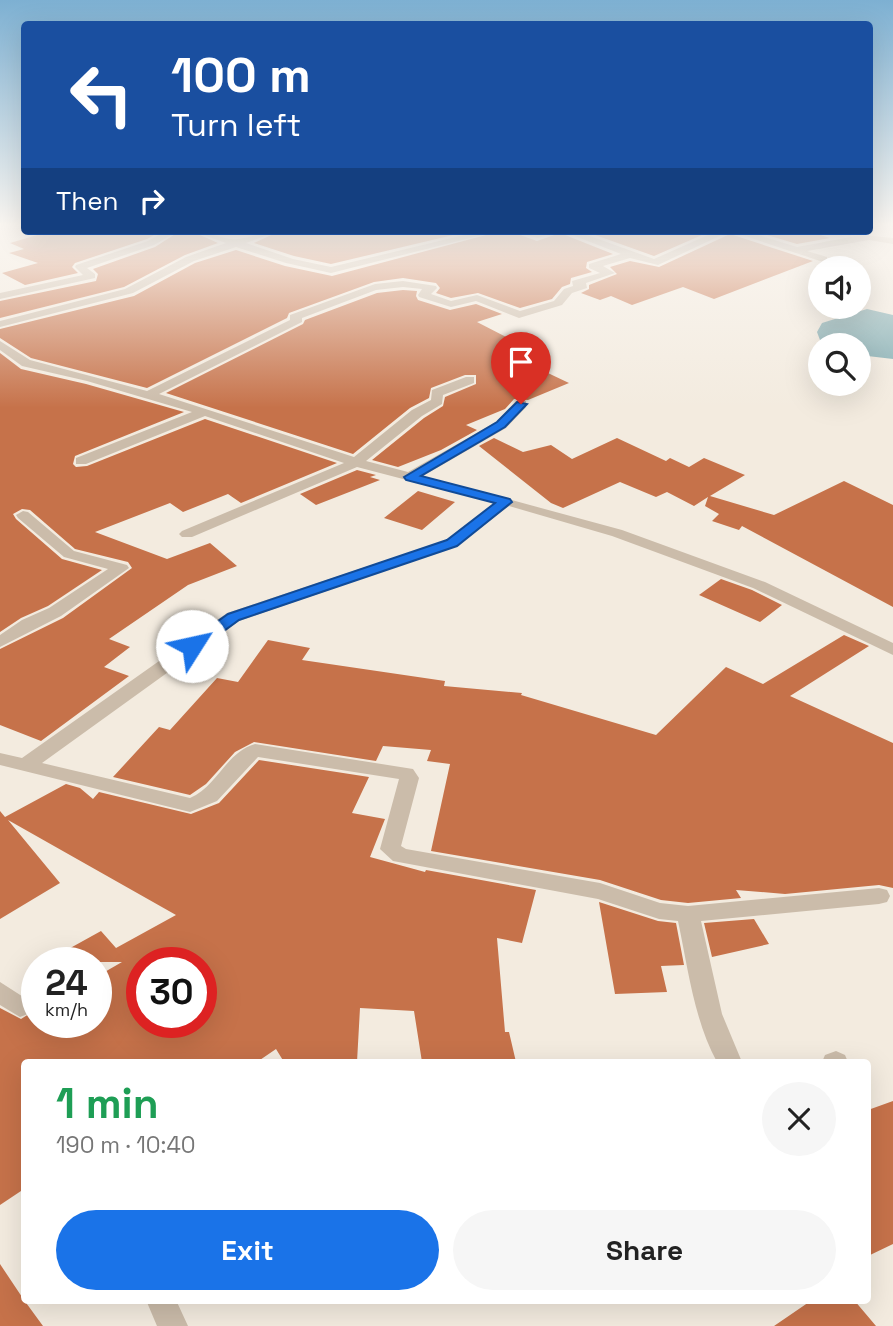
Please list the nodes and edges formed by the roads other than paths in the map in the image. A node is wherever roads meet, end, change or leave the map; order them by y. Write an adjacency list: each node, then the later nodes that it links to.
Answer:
1 (51, 285): 6 (street)
2 (141, 285): 7 (street)
3 (390, 285): 10 (street)
4 (419, 285): 5 (street)
5 (580, 285)
6 (0, 296)
7 (0, 324)
8 (0, 345): 10 (street)
9 (470, 380): 14 (street)
10 (146, 396): 12 (street)
11 (521, 404): 15 (street)
12 (204, 412): 13 (street); 14 (street)
13 (81, 461)
14 (356, 463): 15 (street); 18 (street)
15 (410, 477): 16 (street)
16 (505, 502): 20 (street); 22 (street)
17 (23, 515): 19 (street)
18 (187, 534)
19 (0, 642)
20 (893, 650)
21 (0, 759): 22 (street)
22 (27, 764): 24 (street)
23 (879, 895): 24 (street)
24 (688, 915): 27 (street)
25 (0, 992): 26 (street)
26 (20, 1007)
27 (728, 1059)
28 (162, 1304): 29 (street)
29 (173, 1326)

